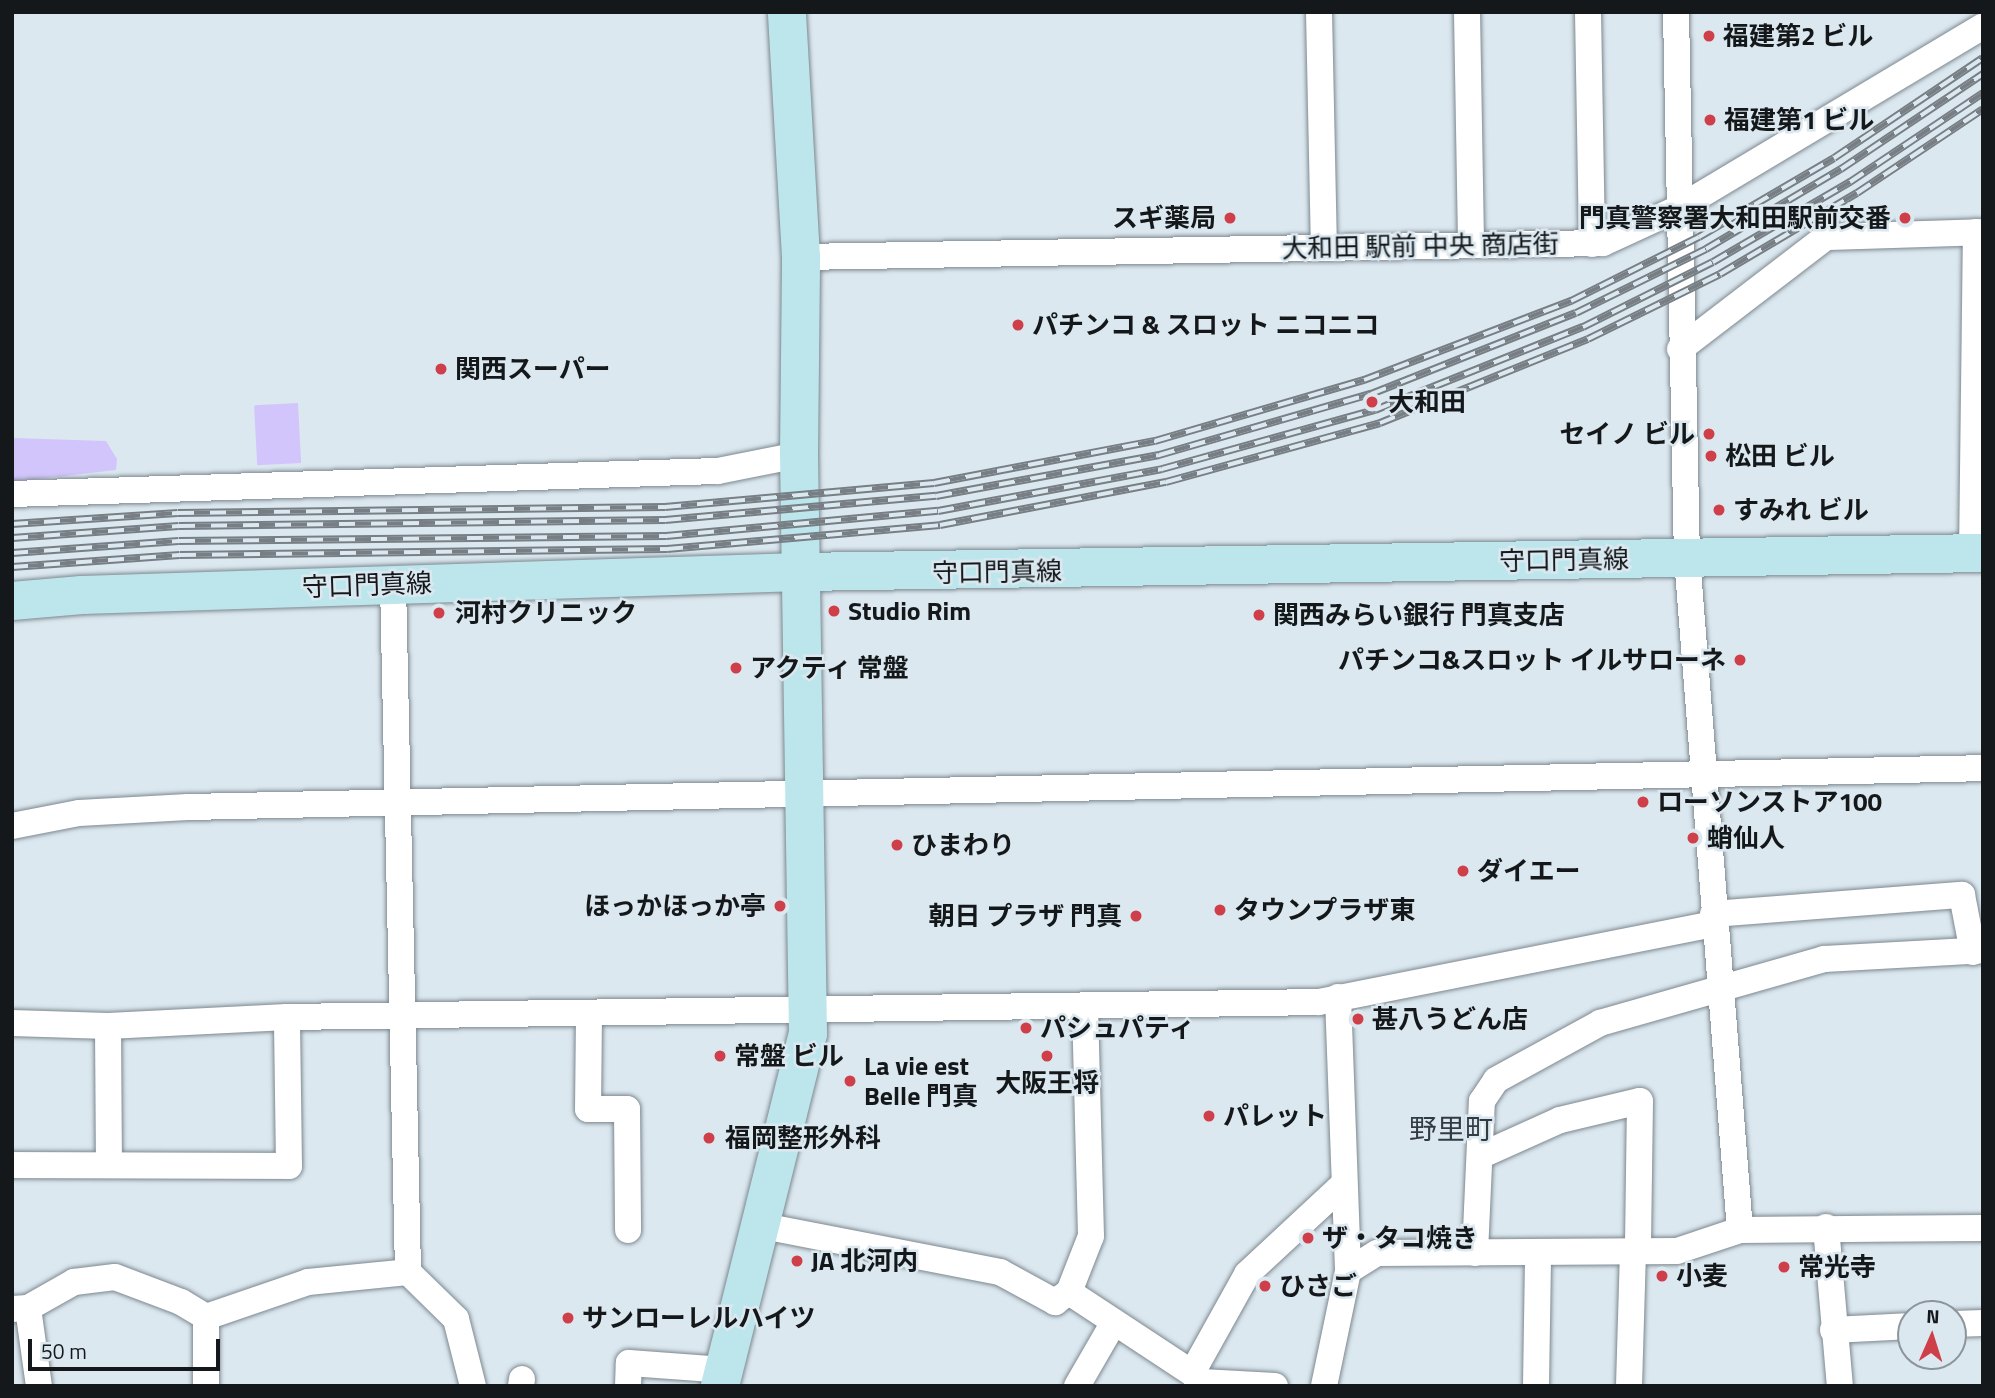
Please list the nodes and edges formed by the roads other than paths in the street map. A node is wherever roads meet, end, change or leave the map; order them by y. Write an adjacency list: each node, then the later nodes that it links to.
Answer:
1 (787, 12): 12 (main road)
2 (1319, 12): 11 (street)
3 (1467, 12): 10 (street)
4 (1588, 12): 9 (street)
5 (1676, 12): 7 (street)
6 (1983, 26): 7 (street, 大和田 駅前 中央 商店街)
7 (1679, 208): 9 (street, 大和田 駅前 中央 商店街); 13 (street)
8 (1980, 232): 13 (street); 16 (street)
9 (1592, 244): 10 (street, 大和田 駅前 中央 商店街)
10 (1471, 245): 11 (street, 大和田 駅前 中央 商店街)
11 (1324, 247): 12 (street, 大和田 駅前 中央 商店街)
12 (801, 257): 14 (main road)
13 (1680, 349): 17 (street)
14 (799, 455): 15 (street); 18 (main road)
15 (12, 494)
16 (1977, 553): 17 (main road, 守口門真線)
17 (1687, 558): 18 (main road, 守口門真線); 22 (street)
18 (801, 572): 19 (main road, 守口門真線); 23 (main road)
19 (393, 584): 20 (main road, 守口門真線); 24 (street)
20 (12, 601)
21 (1983, 768): 22 (street)
22 (1703, 773): 23 (street); 26 (street)
23 (804, 795): 24 (street); 31 (main road)
24 (400, 804): 25 (street); 34 (street)
25 (12, 825)
26 (1713, 919): 27 (street); 28 (street); 29 (street)
27 (1978, 951): 28 (street)
28 (1719, 990): 37 (street); 45 (street)
29 (1338, 997): 30 (street); 40 (street)
30 (1085, 1005): 31 (street); 51 (street)
31 (809, 1010): 32 (street); 41 (main road)
32 (589, 1015): 34 (street); 44 (street)
33 (287, 1017): 34 (street); 36 (street); 39 (street)
34 (405, 1019): 50 (street)
35 (12, 1023): 36 (street)
36 (108, 1026): 39 (street)
37 (1479, 1156): 46 (street); 47 (street)
38 (12, 1165): 39 (street)
39 (108, 1165)
40 (1344, 1184): 49 (street); 58 (street)
41 (758, 1225): 51 (street); 57 (main road)
42 (1826, 1227): 43 (street); 45 (street); 56 (street)
43 (1983, 1228)
44 (628, 1230)
45 (1740, 1230): 46 (street)
46 (1635, 1251): 48 (street); 67 (street)
47 (1475, 1253): 48 (street); 49 (street)
48 (1538, 1253): 66 (street)
49 (1348, 1271): 65 (street)
50 (408, 1272): 53 (street); 61 (street)
51 (1069, 1292): 54 (street)
52 (20, 1309): 53 (street); 59 (street)
53 (206, 1317): 60 (street)
54 (1114, 1322): 58 (street); 63 (street)
55 (1897, 1327): 56 (street)
56 (1833, 1330): 68 (street)
57 (722, 1378): 62 (street)
58 (1198, 1380): 64 (street)
59 (39, 1386)
60 (206, 1386)
61 (474, 1386)
62 (628, 1386)
63 (1077, 1386)
64 (1275, 1386)
65 (1324, 1386)
66 (1536, 1386)
67 (1629, 1386)
68 (1840, 1386)

